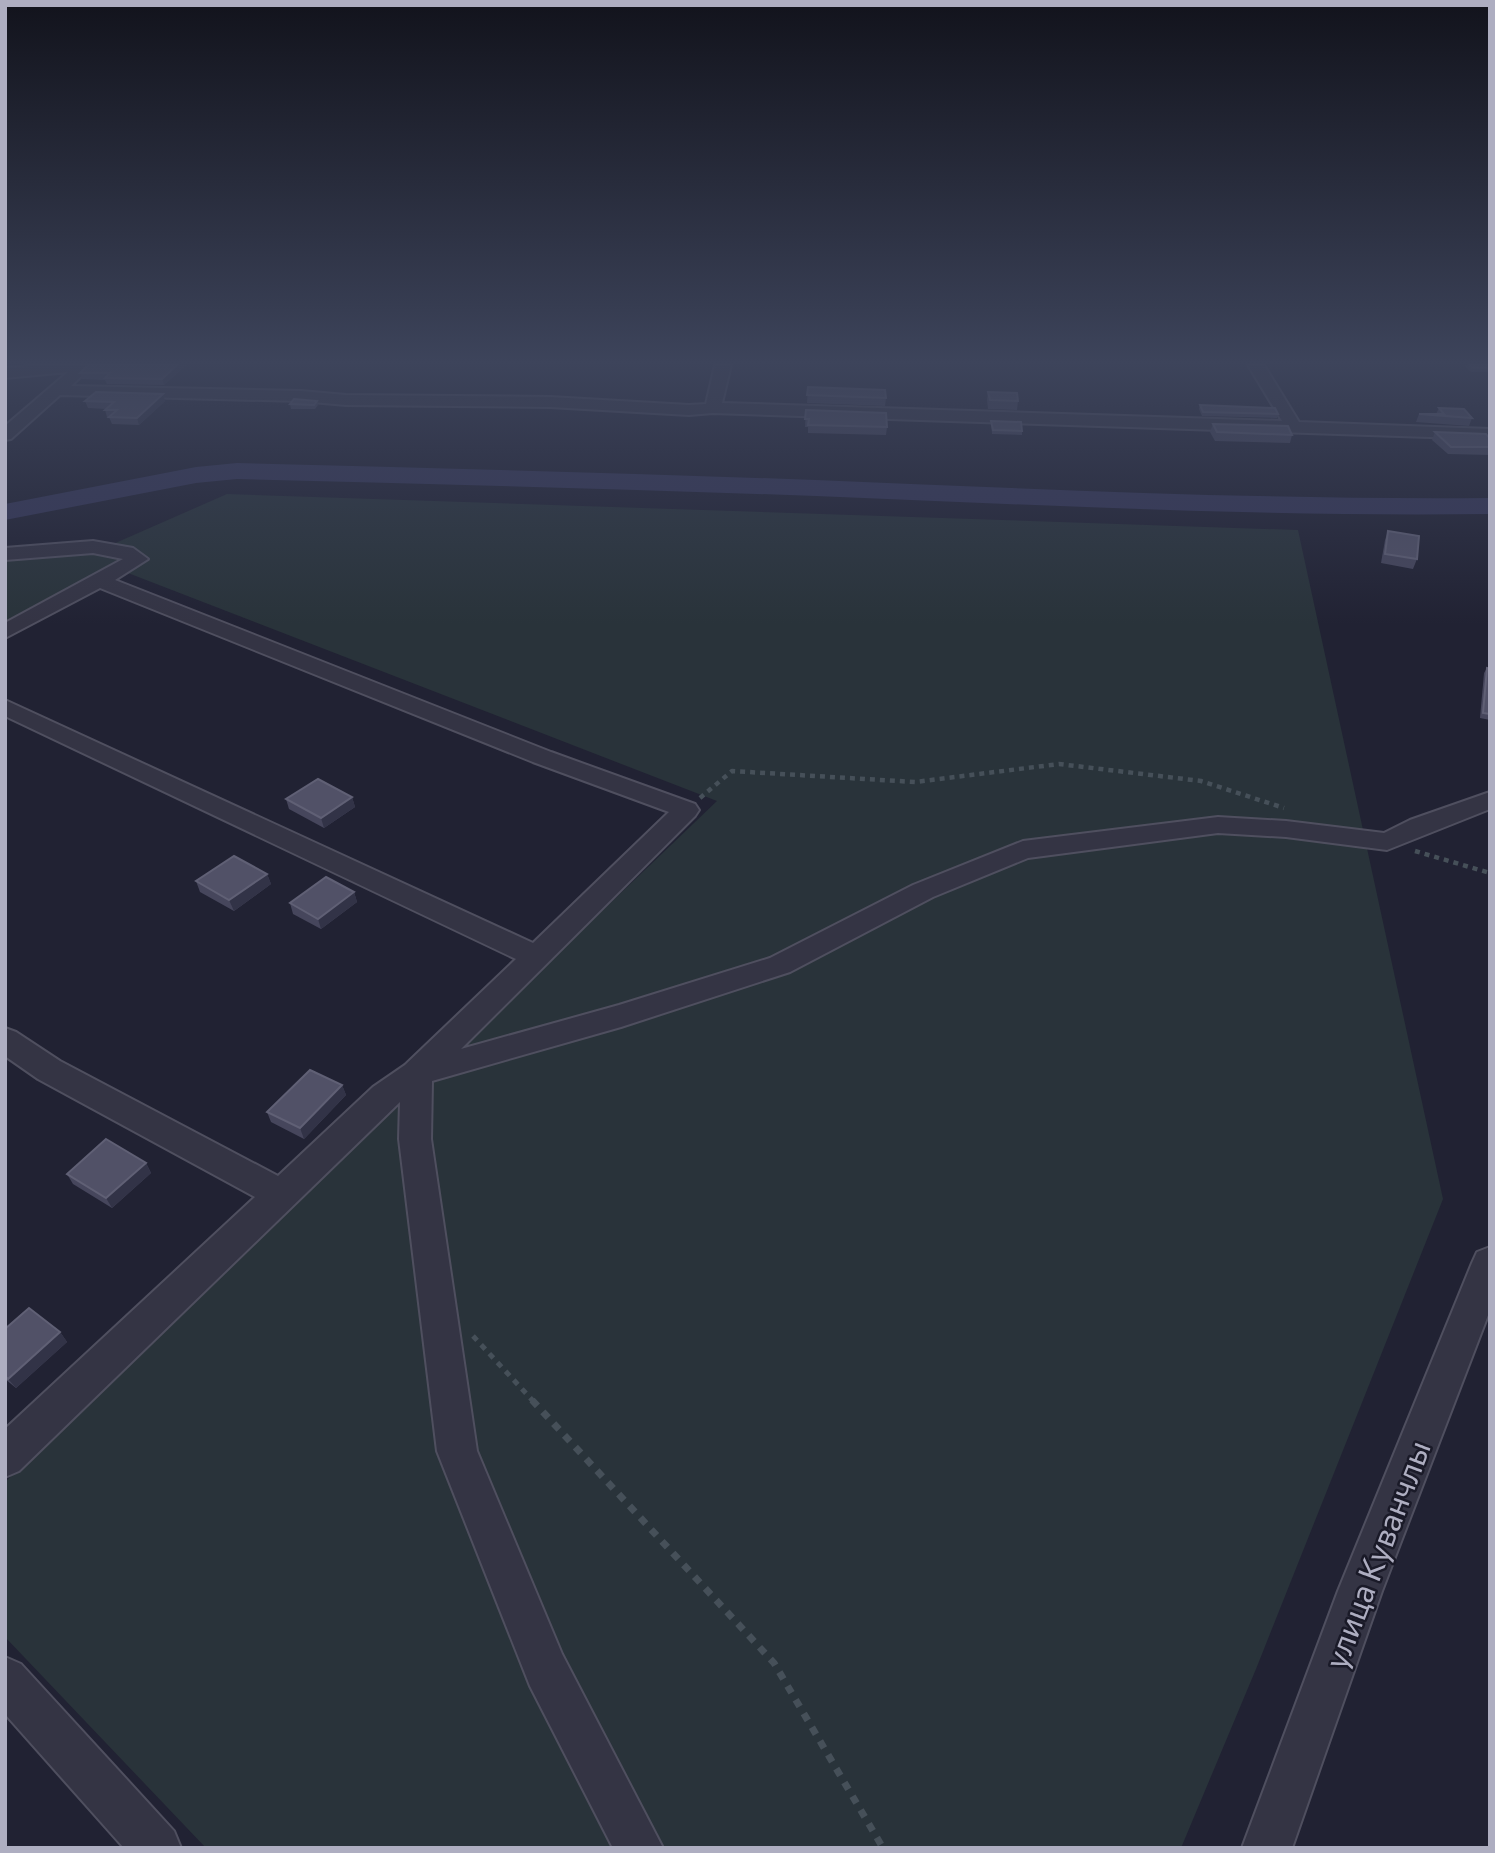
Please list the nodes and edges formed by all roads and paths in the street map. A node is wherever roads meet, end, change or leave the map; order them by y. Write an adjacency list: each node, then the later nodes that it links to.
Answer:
1 (5, 554): 2 (street)
2 (98, 580): 3 (street); 6 (street)
3 (5, 632)
4 (5, 707): 10 (street)
5 (1490, 800): 8 (street)
6 (686, 810): 7 (path); 10 (street)
7 (1294, 811)
8 (1387, 842): 9 (path); 12 (street)
9 (1490, 873)
10 (536, 956): 12 (street)
11 (5, 1040): 13 (street)
12 (416, 1074): 13 (street); 15 (street)
13 (283, 1195): 16 (street)
14 (1490, 1263): 21 (street, улица Куванчлы)
15 (437, 1297): 19 (street); 20 (path)
16 (5, 1457)
17 (5, 1680): 18 (street)
18 (157, 1848)
19 (639, 1848)
20 (883, 1848)
21 (1267, 1848)

